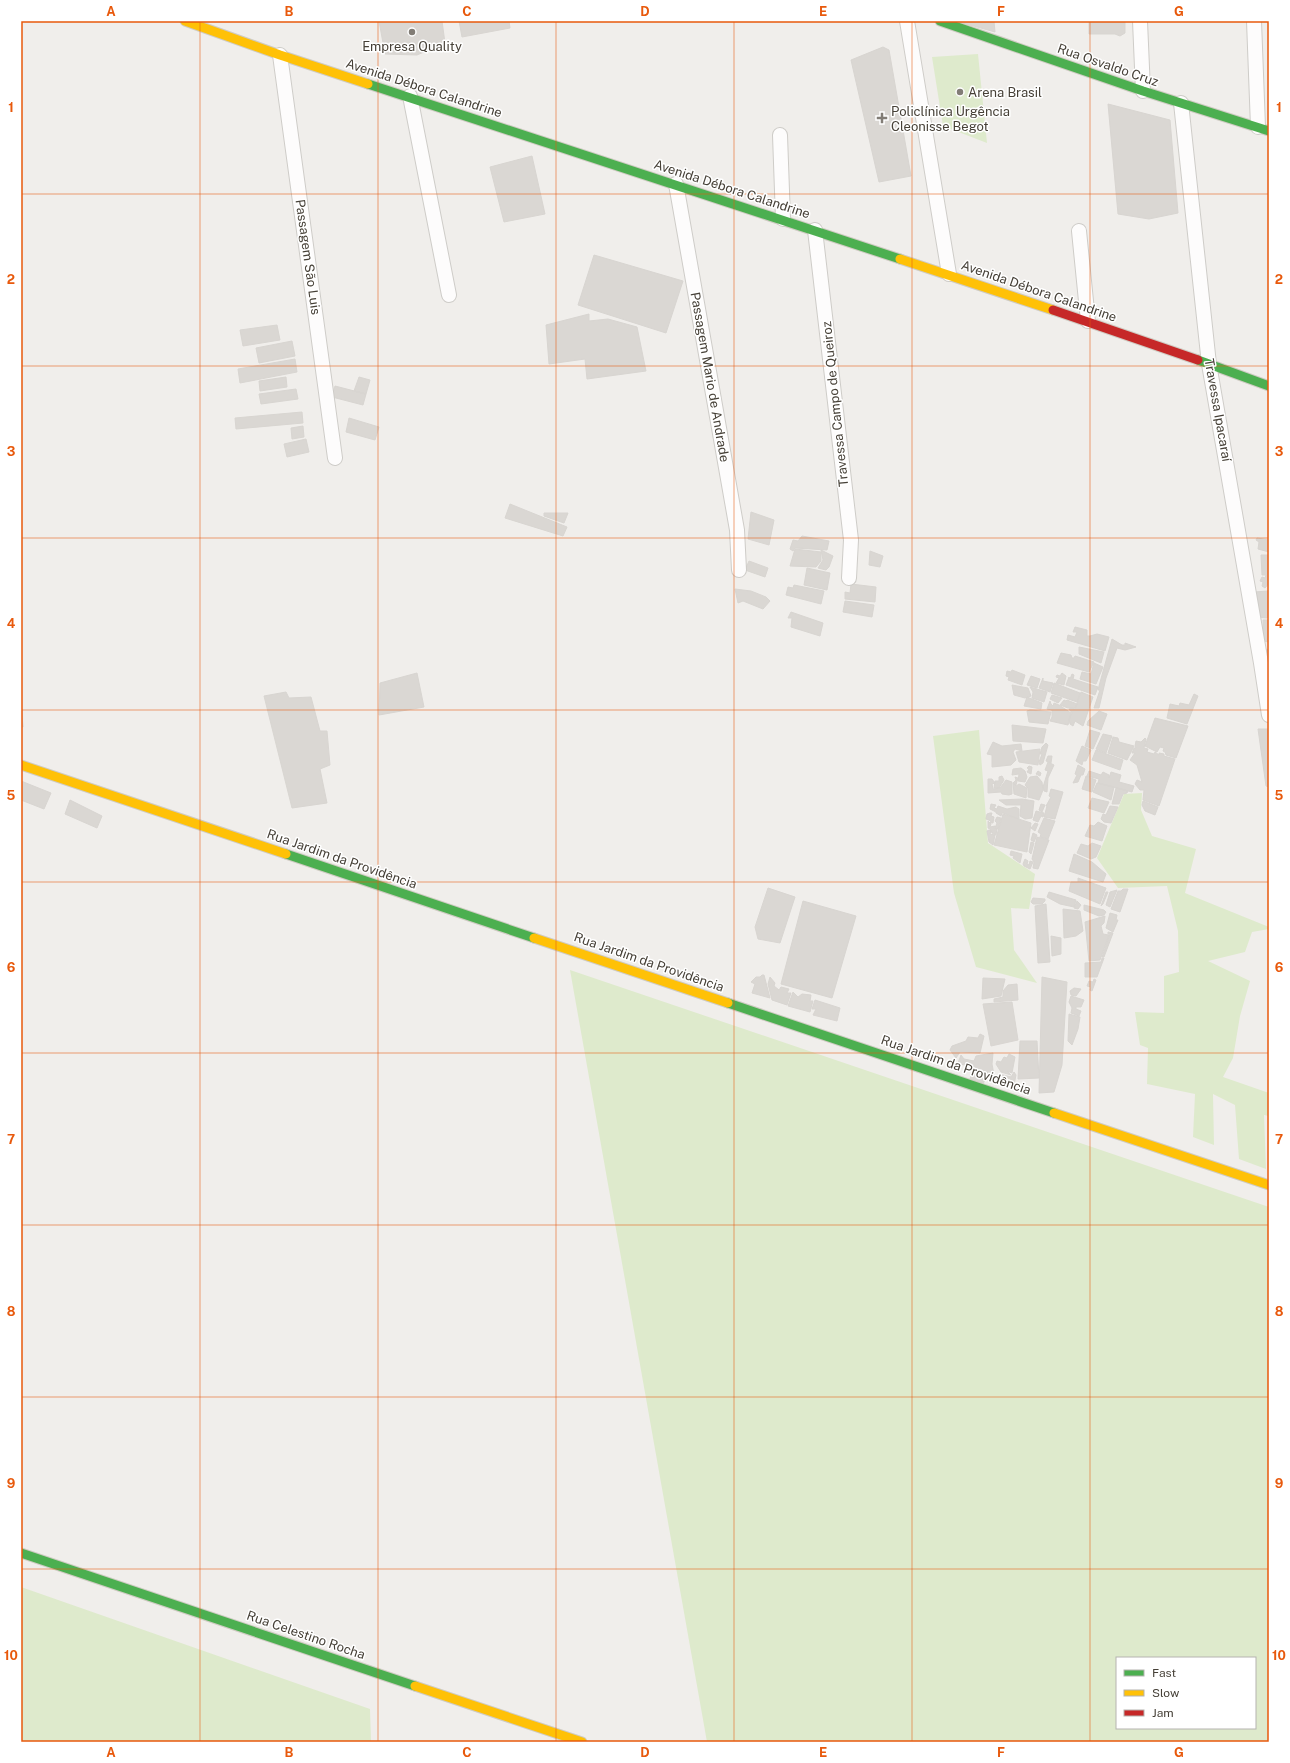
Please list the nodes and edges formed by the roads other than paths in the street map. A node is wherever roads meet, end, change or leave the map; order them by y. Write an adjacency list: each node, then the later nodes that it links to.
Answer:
1 (185, 21): 6 (street, Avenida Débora Calandrine)
2 (907, 21): 16 (street)
3 (940, 21): 7 (street, Rua Osvaldo Cruz)
4 (1140, 21): 7 (street)
5 (1254, 21): 10 (street)
6 (280, 55): 8 (street, Avenida Débora Calandrine); 21 (street, Passagem São Luis)
7 (1143, 91): 9 (street, Rua Osvaldo Cruz)
8 (410, 96): 12 (street, Avenida Débora Calandrine); 17 (street)
9 (1181, 103): 10 (street, Rua Osvaldo Cruz); 19 (street, Travessa Ipacaraí)
10 (1263, 129)
11 (780, 135): 13 (street)
12 (676, 184): 13 (street, Avenida Débora Calandrine); 22 (street, Passagem Mario de Andrade)
13 (783, 219): 14 (street, Avenida Débora Calandrine)
14 (815, 230): 16 (street, Avenida Débora Calandrine); 23 (street, Travessa Campo de Queiroz)
15 (1079, 231): 18 (street)
16 (949, 274): 18 (street, Avenida Débora Calandrine)
17 (449, 295)
18 (1088, 321): 19 (street, Avenida Débora Calandrine)
19 (1209, 364): 20 (street, Avenida Débora Calandrine); 24 (street, Travessa Ipacaraí)
20 (1269, 386)
21 (335, 458)
22 (739, 570)
23 (849, 578)
24 (1269, 715)
25 (21, 765): 26 (street, Rua Jardim da Providência)
26 (1269, 1185)
27 (21, 1553): 28 (street, Rua Celestino Rocha)
28 (582, 1742)

